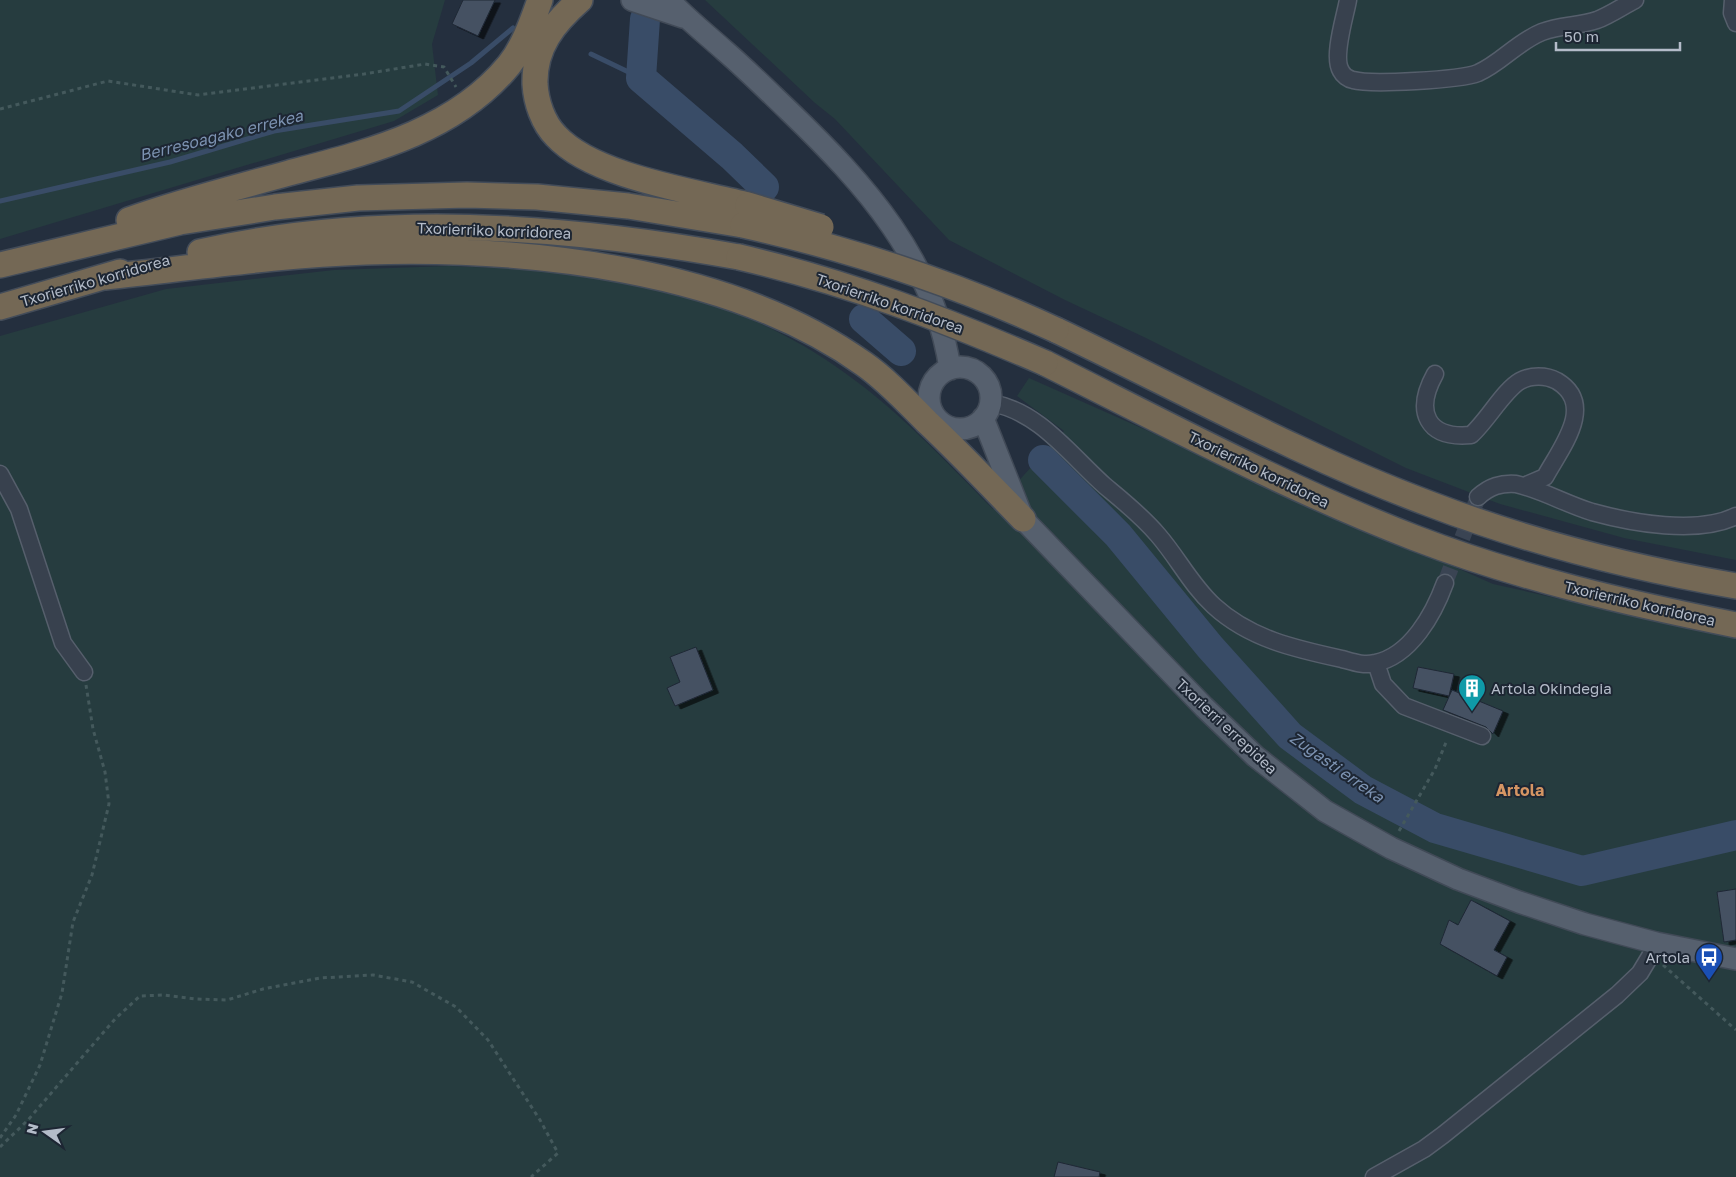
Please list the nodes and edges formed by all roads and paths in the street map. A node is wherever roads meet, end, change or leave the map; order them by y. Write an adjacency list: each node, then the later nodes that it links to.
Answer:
1 (540, 0): 11 (highway)
2 (580, 0): 13 (highway)
3 (632, 0): 9 (main road)
4 (669, 0): 9 (main road)
5 (1348, 0): 6 (street)
6 (1635, 0)
7 (1721, 0): 10 (street)
8 (1733, 0): 10 (street)
9 (687, 19): 17 (main road)
10 (1735, 20)
11 (468, 104): 12 (path); 14 (highway)
12 (0, 109)
13 (746, 215): 14 (highway, Txorierriko korridorea); 30 (highway, bridge)
14 (8, 263)
15 (105, 277): 16 (highway, Txorierriko korridorea); 18 (highway); 31 (highway, Txorierriko korridorea, bridge)
16 (0, 307)
17 (950, 369): 20 (main road); 21 (main road)
18 (876, 373): 20 (highway); 25 (highway)
19 (1435, 374): 24 (street)
20 (929, 398): 22 (main road)
21 (992, 409): 22 (main road); 28 (main road); 32 (street)
22 (957, 429): 25 (main road)
23 (0, 474): 33 (street)
24 (1524, 486): 26 (street); 27 (street)
25 (994, 489): 28 (highway)
26 (1478, 497)
27 (1736, 516)
28 (1023, 518): 37 (main road, Txorierri errepidea)
29 (1445, 583): 32 (street)
30 (1736, 586)
31 (1736, 625)
32 (1376, 663): 34 (street)
33 (84, 672): 40 (path)
34 (1453, 726): 35 (street); 36 (path)
35 (1482, 736)
36 (1400, 830)
37 (1649, 946): 38 (main road, Txorierri errepidea); 39 (path); 43 (street)
38 (1736, 959)
39 (1736, 1030)
40 (0, 1138)
41 (0, 1147): 42 (path)
42 (531, 1177)
43 (1374, 1177)

